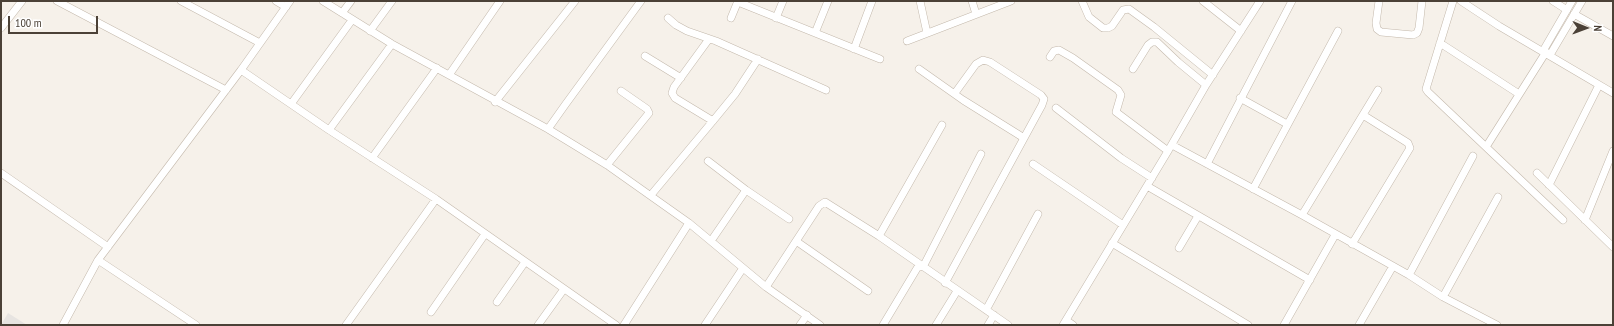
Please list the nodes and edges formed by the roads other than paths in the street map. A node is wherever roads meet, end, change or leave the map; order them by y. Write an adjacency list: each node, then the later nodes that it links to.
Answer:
1 (22, 1): 38 (street)
2 (57, 1): 65 (street)
3 (181, 1): 47 (street)
4 (276, 1): 29 (street)
5 (322, 1): 31 (street)
6 (350, 1): 31 (street)
7 (392, 1): 39 (street)
8 (500, 1): 60 (street)
9 (575, 1): 73 (street)
10 (641, 1): 81 (street)
11 (783, 1): 36 (street)
12 (828, 1): 42 (street)
13 (872, 1): 50 (street)
14 (920, 1): 43 (street)
15 (972, 1): 32 (street)
16 (1011, 1): 32 (street)
17 (1082, 1): 61 (street)
18 (1204, 1): 40 (street)
19 (1260, 1): 40 (street)
20 (1292, 1): 72 (street)
21 (1379, 1): 22 (street)
22 (1422, 1)
23 (1453, 1): 48 (street)
24 (1460, 1): 51 (street)
25 (1553, 1): 30 (street)
26 (1572, 1): 30 (street)
27 (1582, 1): 33 (street)
28 (738, 2): 35 (street); 36 (street)
29 (288, 4): 47 (street)
30 (1567, 10): 51 (street)
31 (342, 13): 37 (street)
32 (976, 14): 43 (street)
33 (1574, 14): 44 (street); 51 (street)
34 (668, 18): 45 (street)
35 (731, 18)
36 (776, 18): 42 (street)
37 (352, 20): 39 (street); 74 (street)
38 (1, 28)
39 (370, 31): 49 (street)
40 (1241, 31): 61 (street)
41 (1338, 31): 78 (street)
42 (815, 33): 50 (street)
43 (927, 33): 46 (street)
44 (1613, 36)
45 (709, 39): 54 (street); 62 (street)
46 (907, 41)
47 (260, 43): 59 (street)
48 (1440, 43): 71 (street); 83 (street)
49 (392, 44): 56 (street); 80 (street)
50 (854, 48): 55 (street)
51 (1546, 53): 64 (street); 71 (street)
52 (645, 56): 62 (street)
53 (1050, 57): 84 (street)
54 (758, 59): 67 (street); 77 (street)
55 (880, 59)
56 (437, 68): 60 (street); 88 (street)
57 (919, 69): 69 (street)
58 (1133, 69): 63 (street)
59 (241, 70): 65 (street); 74 (street)
60 (449, 75): 73 (street)
61 (1213, 75): 63 (street)
62 (680, 78): 77 (street)
63 (1206, 85): 84 (street)
64 (1599, 85): 70 (street); 96 (street)
65 (226, 90): 118 (street)
66 (622, 90): 92 (street)
67 (826, 90)
68 (1378, 90): 76 (street)
69 (955, 93): 82 (street); 82 (street)
70 (1613, 93)
71 (1519, 94): 83 (street)
72 (1240, 98): 78 (street); 91 (street)
73 (496, 102): 81 (street)
74 (291, 104): 80 (street)
75 (1056, 108): 95 (street)
76 (1363, 115): 105 (street); 117 (street)
77 (714, 121): 100 (street)
78 (1287, 124): 98 (street)
79 (942, 125): 113 (street)
80 (329, 130): 88 (street)
81 (548, 130): 92 (street)
82 (1024, 138): 128 (street)
83 (1486, 147): 107 (street)
84 (1170, 148): 91 (street); 95 (street)
85 (1613, 151): 108 (street)
86 (981, 154): 123 (street)
87 (1474, 156): 126 (street)
88 (372, 158): 102 (street)
89 (708, 161): 99 (street)
90 (1033, 164): 110 (street)
91 (1207, 164): 98 (street)
92 (607, 166): 100 (street)
93 (1, 173): 118 (street)
94 (1537, 173): 96 (street)
95 (1152, 178): 97 (street)
96 (1549, 185): 108 (street)
97 (1147, 186): 104 (street); 110 (street)
98 (1253, 189): 105 (street)
99 (746, 190): 106 (street); 114 (street)
100 (651, 196): 109 (street)
101 (1498, 197): 133 (street)
102 (436, 199): 111 (street); 142 (street)
103 (1038, 214): 135 (street)
104 (1198, 216): 120 (street); 127 (street)
105 (1302, 216): 112 (street)
106 (788, 219)
107 (1563, 220)
108 (1585, 220): 119 (street)
109 (689, 223): 114 (street); 145 (street)
110 (1123, 225): 116 (street)
111 (485, 234): 122 (street); 136 (street)
112 (1335, 235): 117 (street); 127 (street)
113 (879, 236): 115 (street); 123 (street)
114 (711, 241): 125 (street)
115 (796, 241): 129 (street); 131 (street)
116 (1112, 244): 139 (street); 154 (street)
117 (1352, 244): 124 (street)
118 (108, 247): 121 (street)
119 (1613, 247)
120 (1179, 248)
121 (98, 260): 140 (street); 141 (street)
122 (525, 262): 130 (street); 134 (street)
123 (921, 266): 128 (street); 149 (street)
124 (1393, 266): 126 (street); 156 (street)
125 (743, 268): 129 (street); 146 (street)
126 (1409, 275): 133 (street)
127 (1310, 280): 155 (street)
128 (945, 283): 132 (street)
129 (766, 288): 138 (street)
130 (564, 289): 143 (street); 144 (street)
131 (868, 291)
132 (957, 291): 135 (street); 150 (street)
133 (1443, 297): 157 (street)
134 (497, 302)
135 (986, 310): 137 (street)
136 (431, 312)
137 (994, 315): 151 (street); 152 (street)
138 (807, 316): 147 (street); 148 (street)
139 (1064, 323): 153 (street)
140 (63, 325)
141 (196, 325)
142 (346, 325)
143 (538, 325)
144 (616, 325)
145 (624, 325)
146 (706, 325)
147 (800, 325)
148 (820, 325)
149 (883, 325)
150 (936, 325)
151 (988, 325)
152 (1008, 325)
153 (1073, 325)
154 (1248, 325)
155 (1284, 325)
156 (1359, 325)
157 (1497, 325)

